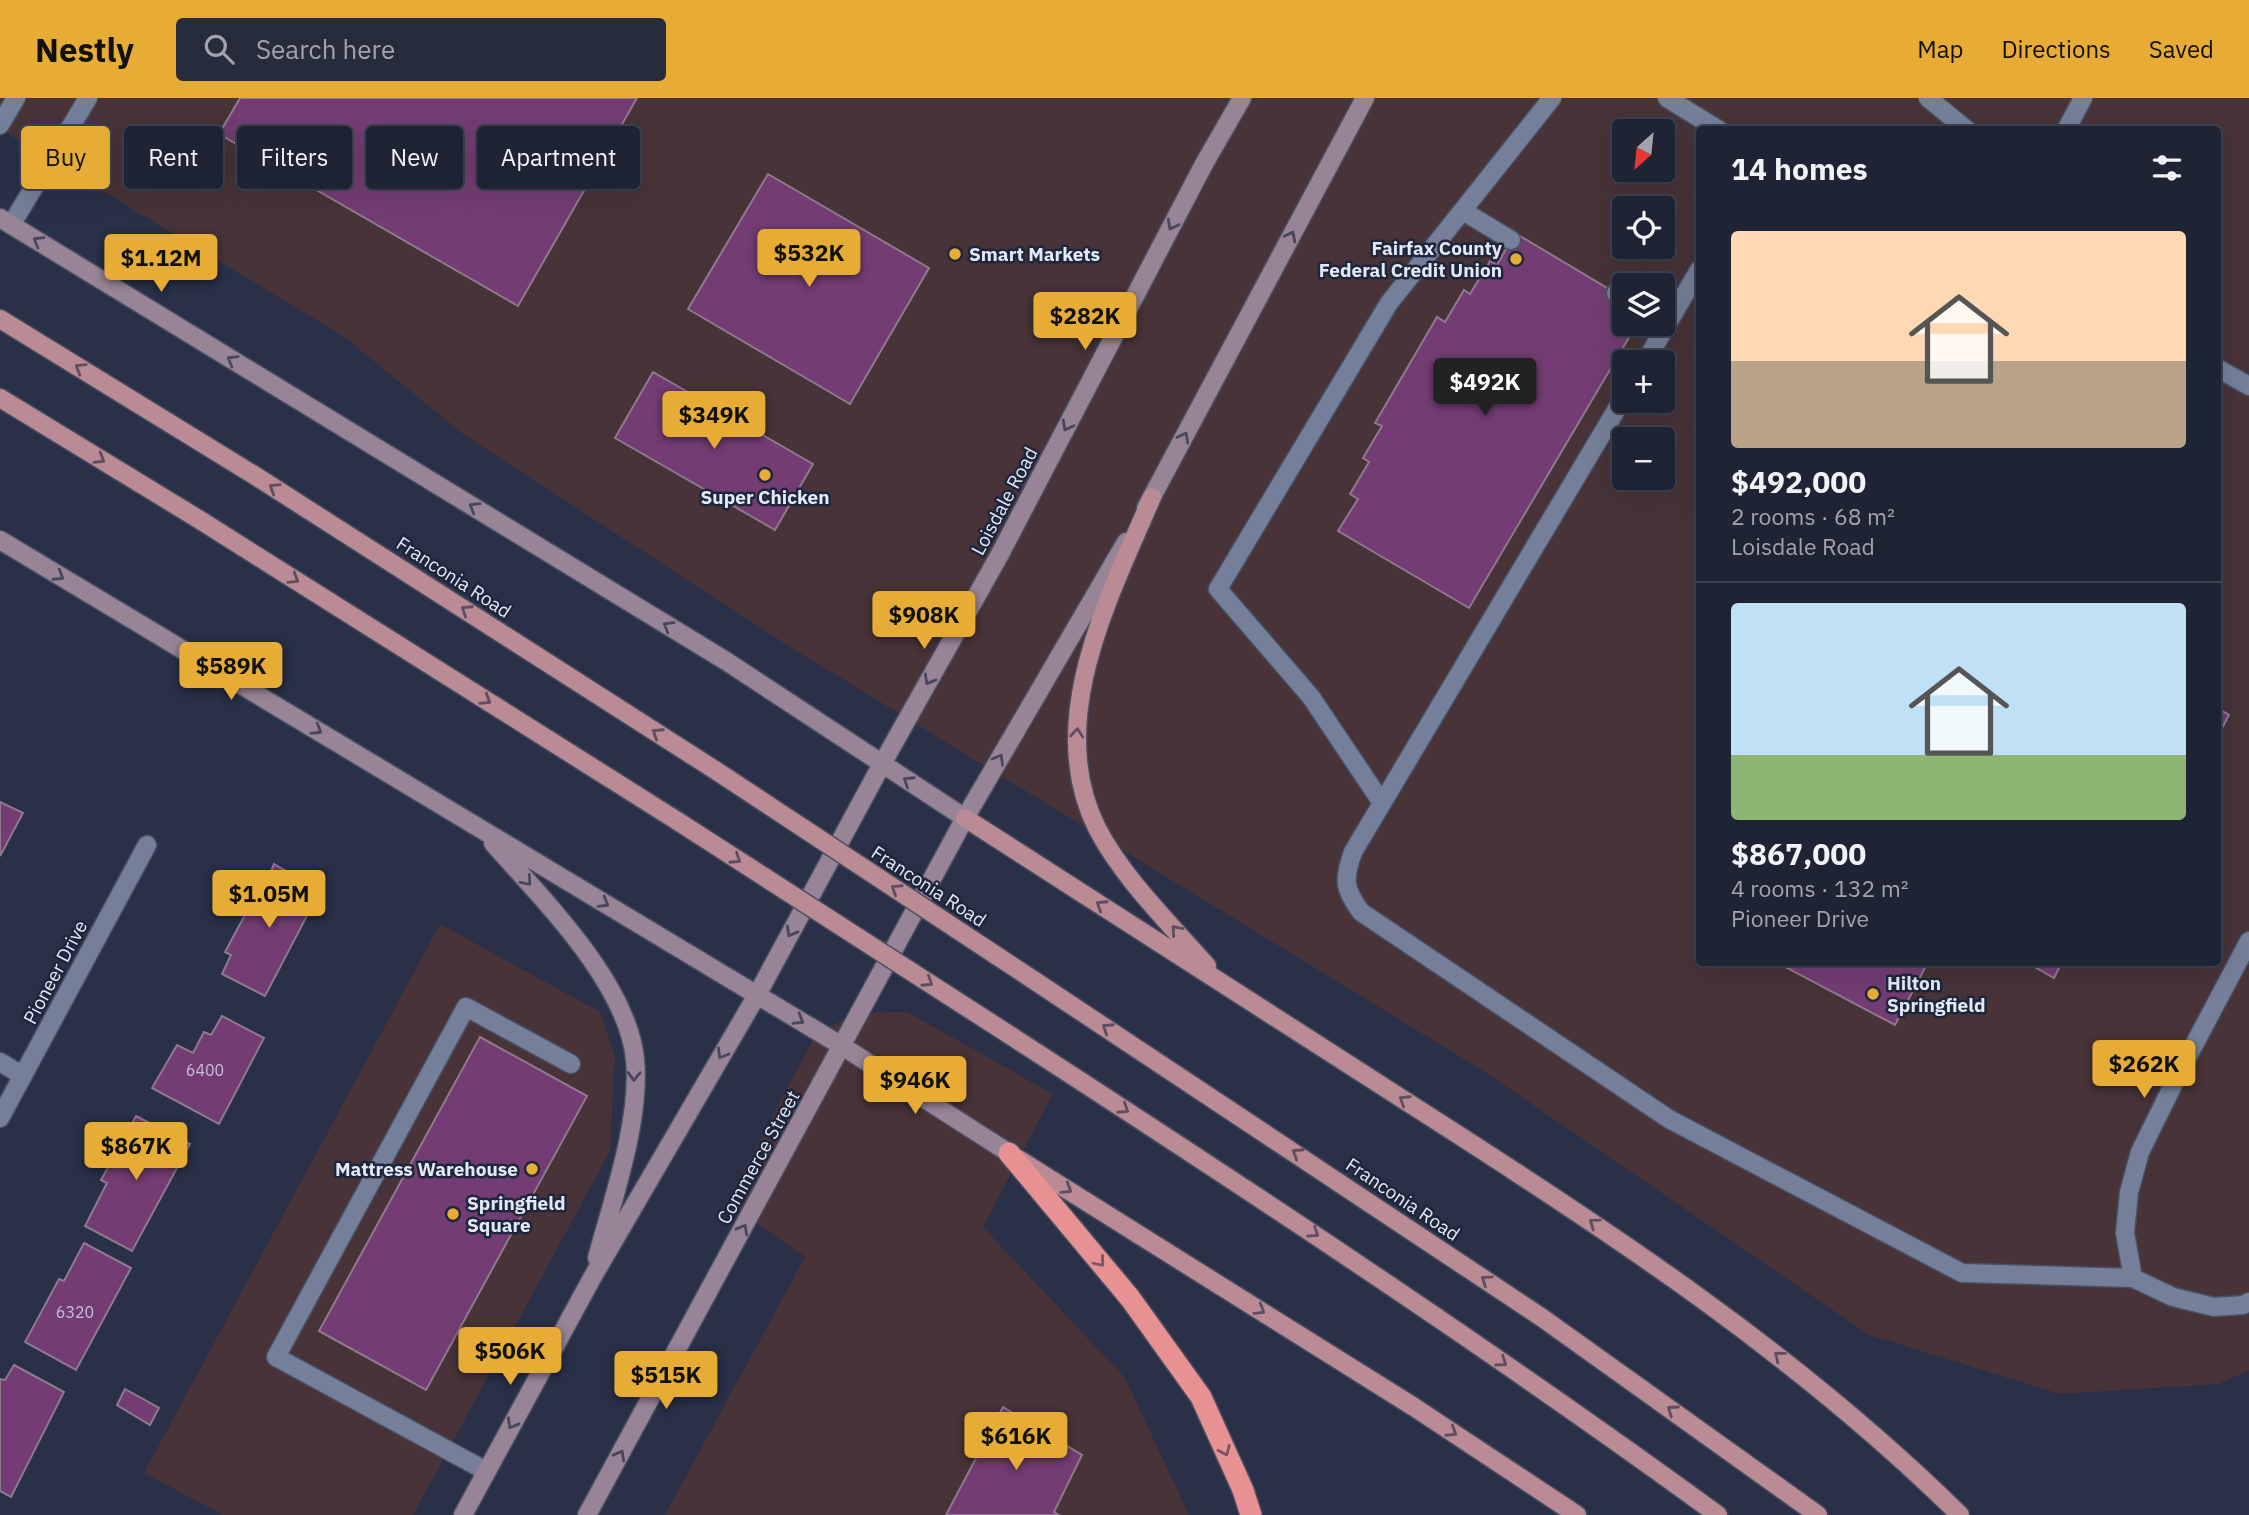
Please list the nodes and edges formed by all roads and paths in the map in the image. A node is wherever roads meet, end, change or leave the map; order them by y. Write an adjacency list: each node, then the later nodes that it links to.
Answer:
1 (16, 98): 9 (street)
2 (88, 98): 14 (street)
3 (1242, 98): 25 (main road, Loisdale Road, one-way to 25)
4 (1365, 98): 23 (main road, one-way to 4)
5 (1552, 98): 13 (street)
6 (1667, 98): 10 (street)
7 (1928, 98): 11 (street)
8 (2083, 98): 12 (street)
9 (0, 125)
10 (1713, 126)
11 (1962, 126)
12 (2068, 126)
13 (1462, 211): 15 (street); 26 (street)
14 (6, 221): 25 (main road, one-way to 14)
15 (1511, 240)
16 (1696, 275): 18 (street)
17 (0, 319): 48 (main road, Franconia Road, one-way to 17, bridge)
18 (1651, 350)
19 (2221, 370): 20 (street)
20 (2249, 386)
21 (0, 398): 47 (main road, one-way to 47, bridge)
22 (1614, 413): 26 (street)
23 (1152, 497): 27 (main road, one-way to 23); 31 (main road, one-way to 23)
24 (0, 540): 28 (main road, one-way to 28)
25 (882, 764): 27 (main road, one-way to 25); 32 (main road, Loisdale Road, one-way to 32)
26 (1382, 803): 40 (street)
27 (965, 818): 31 (main road, one-way to 27); 33 (main road, Commerce Street)
28 (482, 830): 32 (main road, one-way to 32); 39 (main road, one-way to 39)
29 (147, 845): 36 (street, Pioneer Drive)
30 (2249, 941): 40 (street)
31 (1220, 982): 49 (main road, one-way to 31)
32 (757, 995): 33 (main road, one-way to 33); 39 (main road, one-way to 39)
33 (842, 1046): 38 (main road); 44 (main road, Commerce Street, one-way to 33)
34 (0, 1062): 36 (street)
35 (571, 1064): 42 (street)
36 (23, 1076): 37 (street, Pioneer Drive)
37 (0, 1118)
38 (1009, 1153): 45 (highway, one-way to 45); 46 (main road, one-way to 46)
39 (592, 1278): 42 (main road, one-way to 42)
40 (2133, 1278): 41 (street)
41 (2249, 1302)
42 (486, 1471): 43 (main road)
43 (463, 1515)
44 (587, 1515)
45 (1251, 1515)
46 (1577, 1515)
47 (1718, 1515)
48 (1818, 1515)
49 (1960, 1515)

